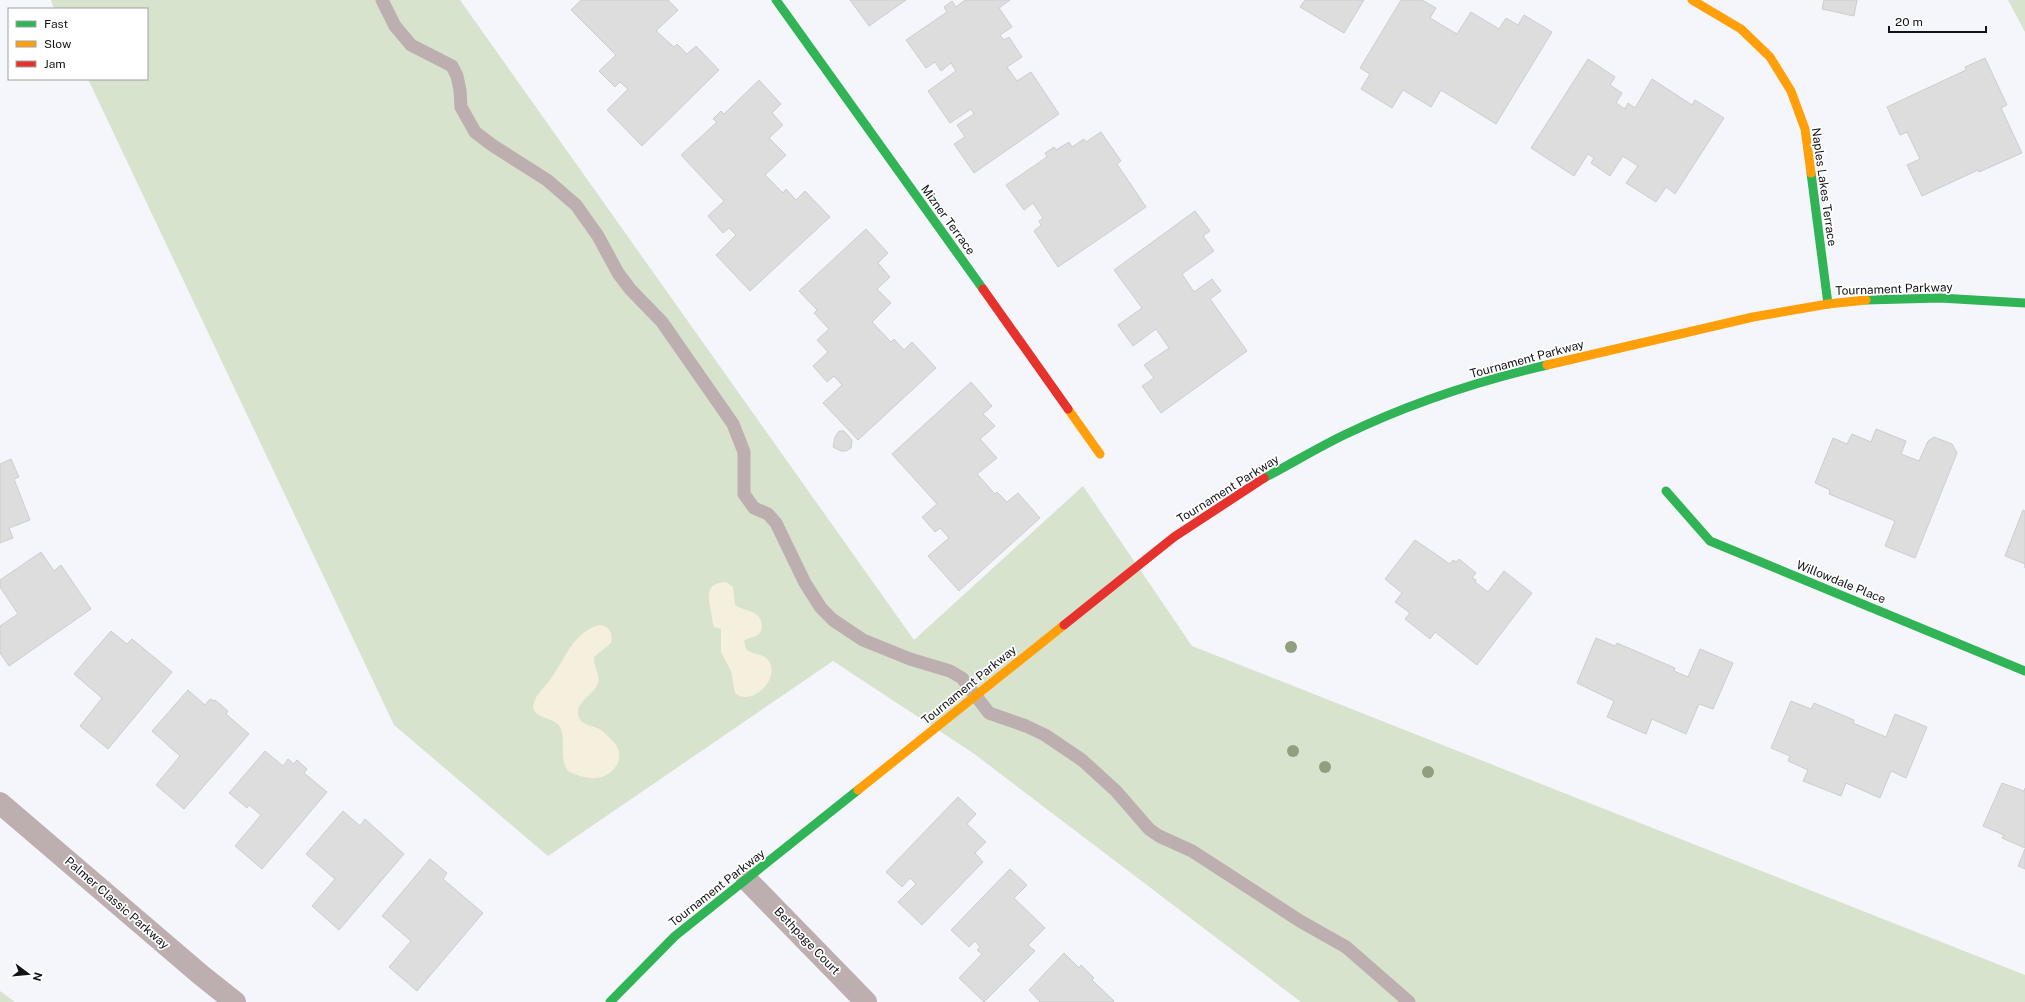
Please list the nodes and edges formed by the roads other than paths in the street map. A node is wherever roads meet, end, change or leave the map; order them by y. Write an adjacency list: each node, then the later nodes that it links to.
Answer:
1 (382, 0): 9 (lane)
2 (776, 0): 6 (street, Mizner Terrace)
3 (1692, 0): 5 (street, Naples Lakes Terrace)
4 (2025, 303): 5 (street, Tournament Parkway)
5 (1828, 304): 9 (street, Tournament Parkway)
6 (1100, 454)
7 (1666, 491): 8 (street, Willowdale Place)
8 (2025, 671)
9 (975, 696): 11 (street, Tournament Parkway); 15 (lane)
10 (0, 803): 12 (street, Palmer Classic Parkway)
11 (747, 880): 13 (street, Tournament Parkway); 14 (street, Bethpage Court)
12 (236, 1002)
13 (610, 1002)
14 (866, 1002)
15 (1409, 1002)

